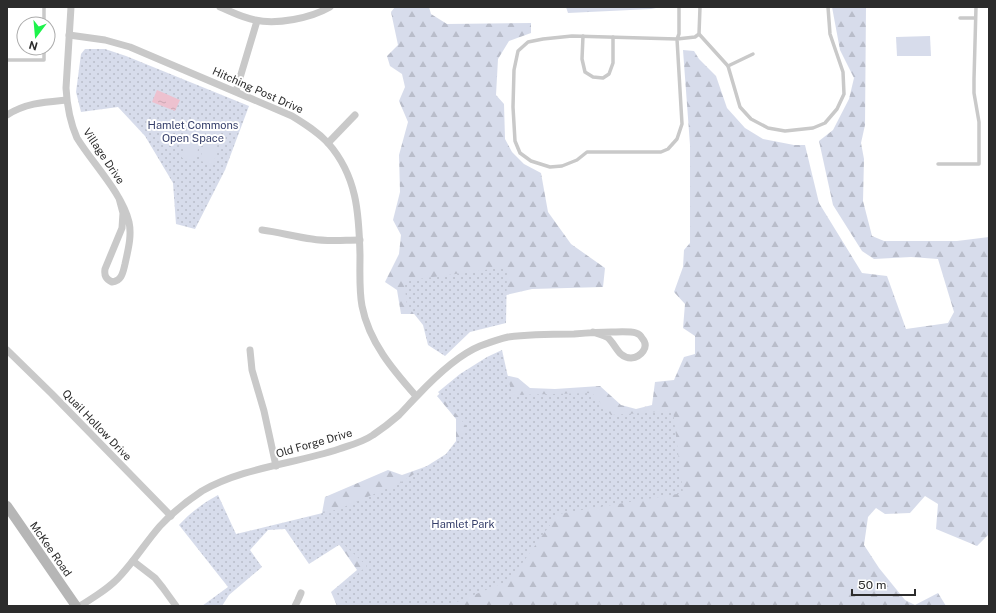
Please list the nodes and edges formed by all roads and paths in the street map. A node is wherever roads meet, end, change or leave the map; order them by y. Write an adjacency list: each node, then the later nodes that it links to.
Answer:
1 (71, 7): 12 (street, Village Drive)
2 (220, 7): 10 (street)
3 (330, 7): 10 (street)
4 (679, 7): 15 (lane)
5 (700, 7): 11 (lane)
6 (828, 7): 19 (lane)
7 (976, 7): 9 (lane)
8 (960, 18): 9 (lane)
9 (975, 18): 25 (lane)
10 (257, 21): 20 (street)
11 (699, 34): 15 (lane); 19 (lane)
12 (69, 35): 20 (street, Hitching Post Drive); 21 (street, Village Drive)
13 (583, 36): 14 (lane); 14 (lane); 15 (lane)
14 (613, 37): 15 (lane)
15 (677, 39)
16 (753, 54): 19 (lane)
17 (44, 56): 18 (lane)
18 (7, 60)
19 (728, 66)
20 (236, 91): 24 (street, Hitching Post Drive)
21 (66, 100): 22 (street); 26 (street, Village Drive)
22 (7, 115)
23 (355, 115): 24 (street)
24 (328, 143): 28 (street, Hitching Post Drive)
25 (938, 164)
26 (119, 198): 26 (street, Village Drive)
27 (262, 230): 28 (street)
28 (360, 240): 32 (street, Hitching Post Drive)
29 (593, 332): 29 (street, Old Forge Drive); 32 (street, Old Forge Drive)
30 (7, 350): 35 (street, Quail Hollow Drive)
31 (250, 350): 33 (street)
32 (416, 396): 33 (street, Old Forge Drive)
33 (276, 466): 35 (street, Old Forge Drive)
34 (7, 508): 38 (main road, McKee Road)
35 (171, 516): 36 (street, Old Forge Drive)
36 (133, 561): 39 (street, Old Forge Drive); 40 (street)
37 (301, 592): 41 (street)
38 (76, 606)
39 (80, 606)
40 (176, 606)
41 (295, 606)

